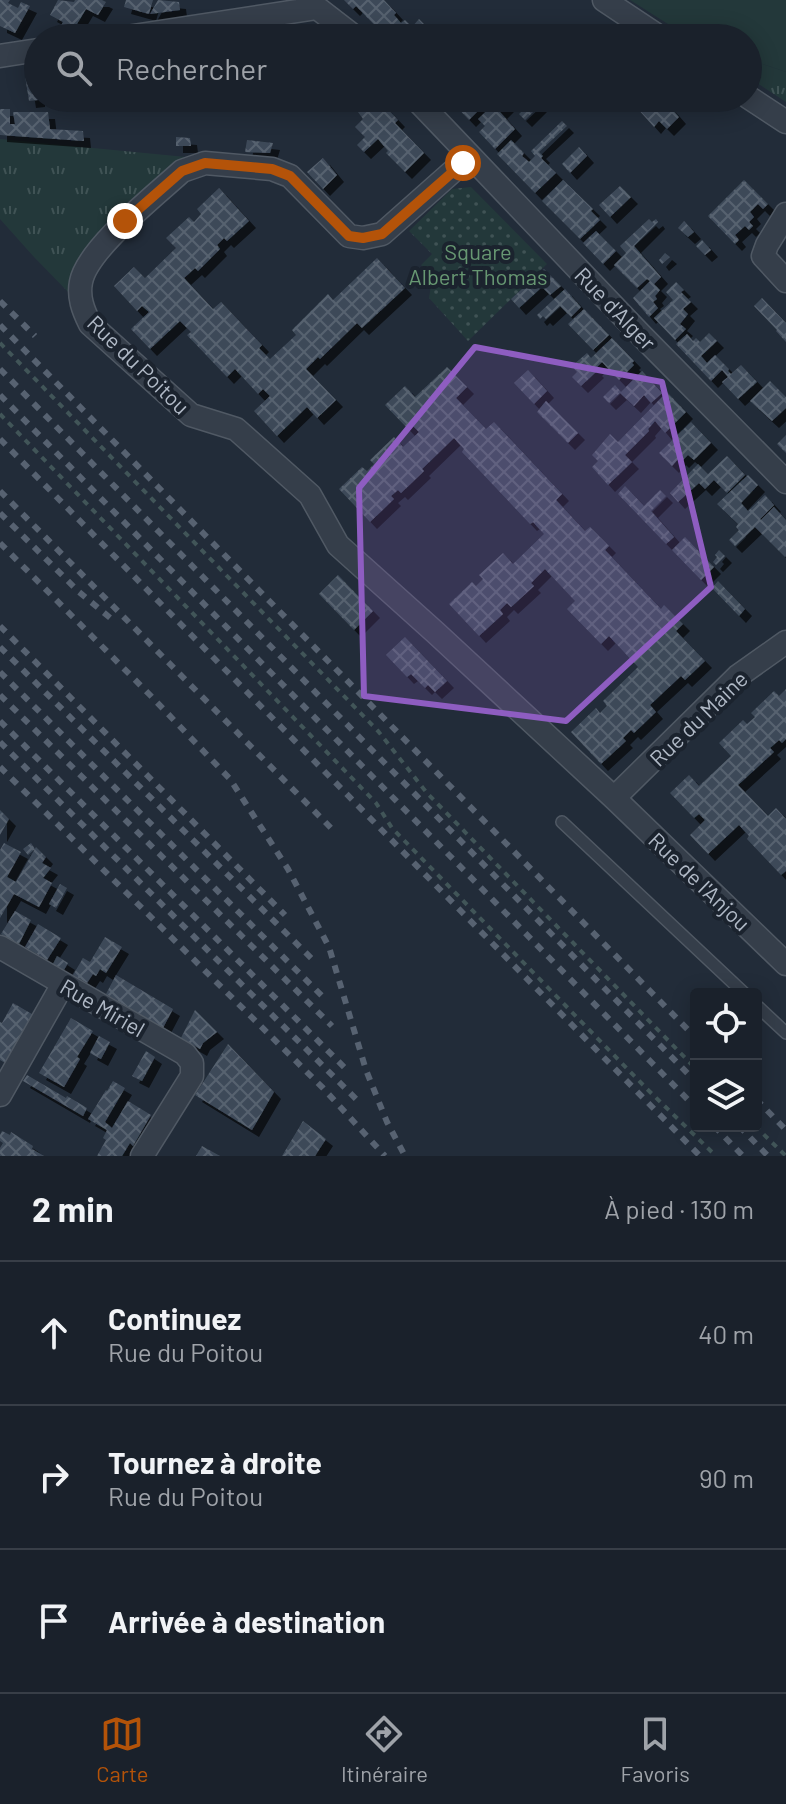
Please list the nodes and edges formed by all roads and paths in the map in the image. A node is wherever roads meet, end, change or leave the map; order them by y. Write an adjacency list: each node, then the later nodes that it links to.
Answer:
1 (604, 0): 5 (street)
2 (312, 4): 3 (street); 4 (street)
3 (199, 24)
4 (338, 24)
5 (640, 24)
6 (24, 52): 7 (street)
7 (0, 56)
8 (762, 106): 10 (street)
9 (428, 112): 11 (street, Rue d'Alger)
10 (786, 122)
11 (470, 156): 16 (street, Rue d'Alger); 18 (street, Rue du Poitou)
12 (786, 214): 13 (street)
13 (786, 281)
14 (0, 343): 26 (path)
15 (0, 414): 30 (path)
16 (786, 482)
17 (786, 642): 18 (street, Rue du Maine)
18 (614, 798): 21 (street, Rue de l'Anjou)
19 (562, 822): 23 (lane)
20 (0, 947): 22 (street, Rue Miriel)
21 (786, 964)
22 (63, 984): 27 (street); 29 (street, Rue Miriel)
23 (739, 988)
24 (762, 1011): 25 (lane)
25 (786, 1033)
26 (690, 1063)
27 (0, 1095)
28 (761, 1132): 31 (path)
29 (142, 1156)
30 (716, 1156)
31 (786, 1156)

